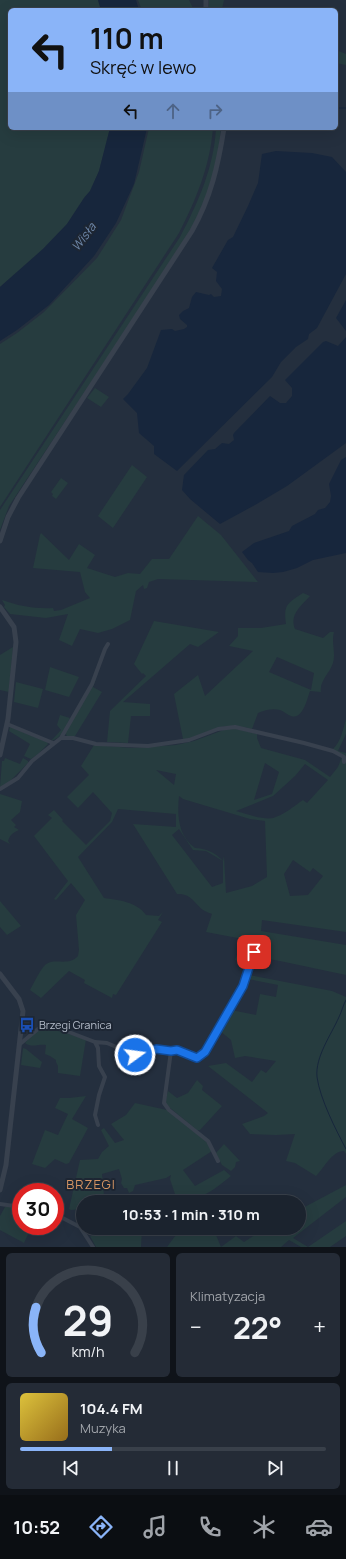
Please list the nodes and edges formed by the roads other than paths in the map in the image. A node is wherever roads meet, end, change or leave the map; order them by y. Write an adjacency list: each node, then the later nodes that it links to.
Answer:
1 (224, 130): 2 (street)
2 (0, 541)
3 (0, 606): 5 (street)
4 (108, 644): 6 (street)
5 (8, 724): 7 (street); 8 (street)
6 (61, 738): 7 (street); 9 (street)
7 (54, 744): 10 (street)
8 (0, 755)
9 (344, 762)
10 (0, 789)
11 (254, 952): 15 (street)
12 (0, 974): 14 (street)
13 (95, 1042): 14 (street); 15 (street); 16 (street)
14 (20, 1044): 18 (street)
15 (171, 1051): 17 (street)
16 (98, 1125)
17 (218, 1161)
18 (0, 1190)
19 (0, 1204): 20 (street)
20 (12, 1206)
21 (64, 1219): 22 (street)
22 (93, 1247)

